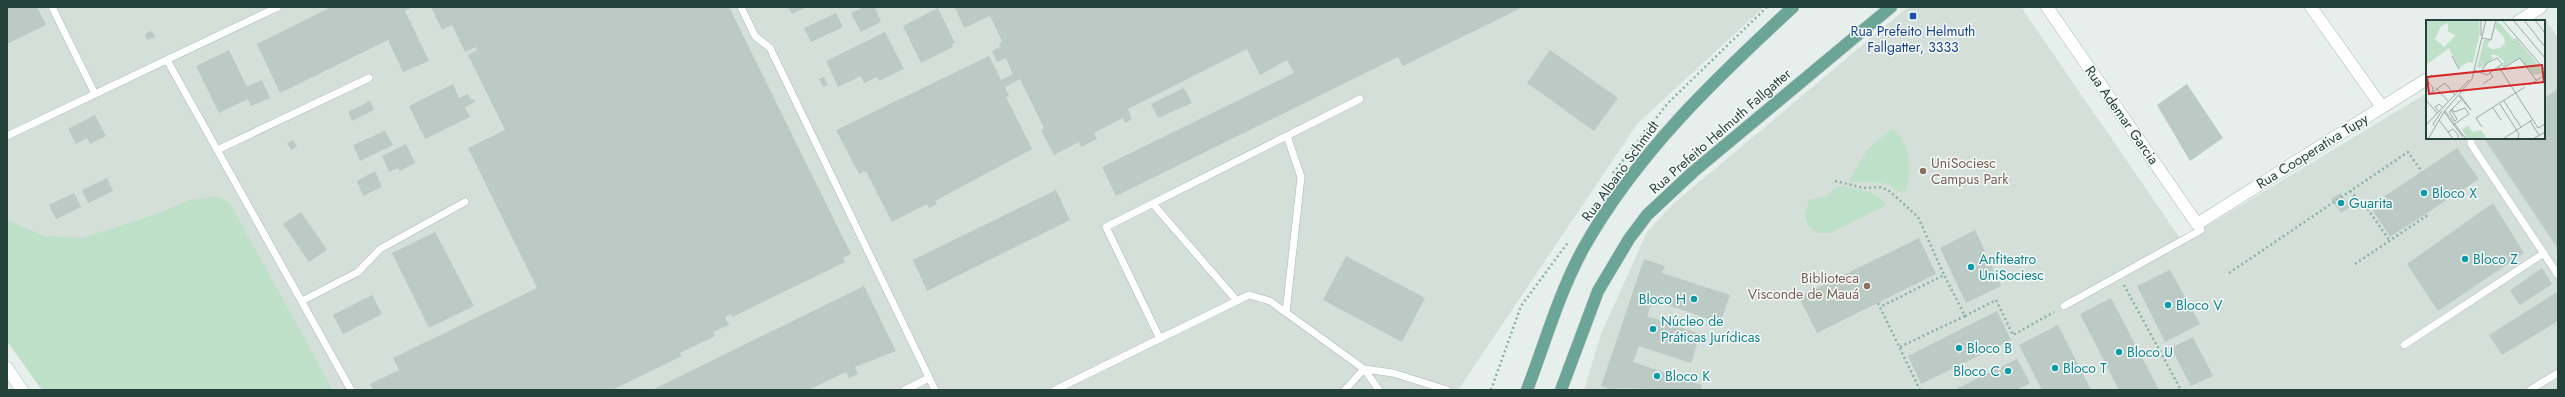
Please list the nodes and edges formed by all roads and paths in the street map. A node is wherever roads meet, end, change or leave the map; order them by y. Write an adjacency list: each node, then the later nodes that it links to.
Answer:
1 (52, 7): 13 (lane)
2 (278, 7): 10 (lane)
3 (740, 7): 47 (lane)
4 (1793, 7): 56 (main road, Rua Albano Schmidt)
5 (1891, 7): 57 (main road, Rua Prefeito Helmuth Fallgatter)
6 (2047, 7): 26 (street, Rua Ademar Garcia)
7 (2311, 7): 15 (street)
8 (2541, 7): 9 (street)
9 (2521, 20)
10 (167, 60): 13 (lane); 19 (lane)
11 (369, 78): 19 (lane)
12 (2426, 80): 15 (street, Rua Cooperativa Tupy)
13 (95, 94): 16 (lane)
14 (1360, 99): 17 (lane)
15 (2382, 107): 26 (street, Rua Cooperativa Tupy)
16 (7, 136)
17 (1286, 136): 24 (lane); 39 (lane)
18 (2471, 139): 28 (lane)
19 (217, 150): 34 (lane)
20 (2422, 172): 22 (path)
21 (1835, 181): 31 (path)
22 (2350, 191): 27 (path); 30 (path)
23 (465, 202): 34 (lane)
24 (1152, 204): 35 (lane); 41 (lane)
25 (2428, 215): 27 (path)
26 (2199, 227): 33 (lane)
27 (2389, 240): 29 (path)
28 (2544, 253): 32 (lane); 42 (lane)
29 (2354, 264)
30 (2229, 273)
31 (1944, 275): 38 (path); 40 (path)
32 (2558, 275)
33 (2120, 276): 37 (lane); 59 (path)
34 (302, 301): 49 (lane)
35 (1237, 301): 39 (lane); 41 (lane)
36 (1878, 303): 38 (path)
37 (2064, 306): 40 (path)
38 (1880, 307): 43 (path)
39 (1286, 312): 45 (lane)
40 (1965, 316): 43 (path)
41 (1160, 339): 52 (lane)
42 (2404, 346)
43 (1900, 347): 58 (path)
44 (7, 368): 48 (street)
45 (1364, 370): 53 (lane); 54 (lane); 55 (lane)
46 (2558, 373): 60 (lane)
47 (929, 378): 50 (lane); 51 (lane)
48 (22, 390)
49 (351, 390)
50 (905, 390)
51 (934, 390)
52 (1055, 390)
53 (1345, 390)
54 (1379, 390)
55 (1447, 390)
56 (1527, 390)
57 (1560, 390)
58 (1920, 390)
59 (2180, 390)
60 (2530, 390)

